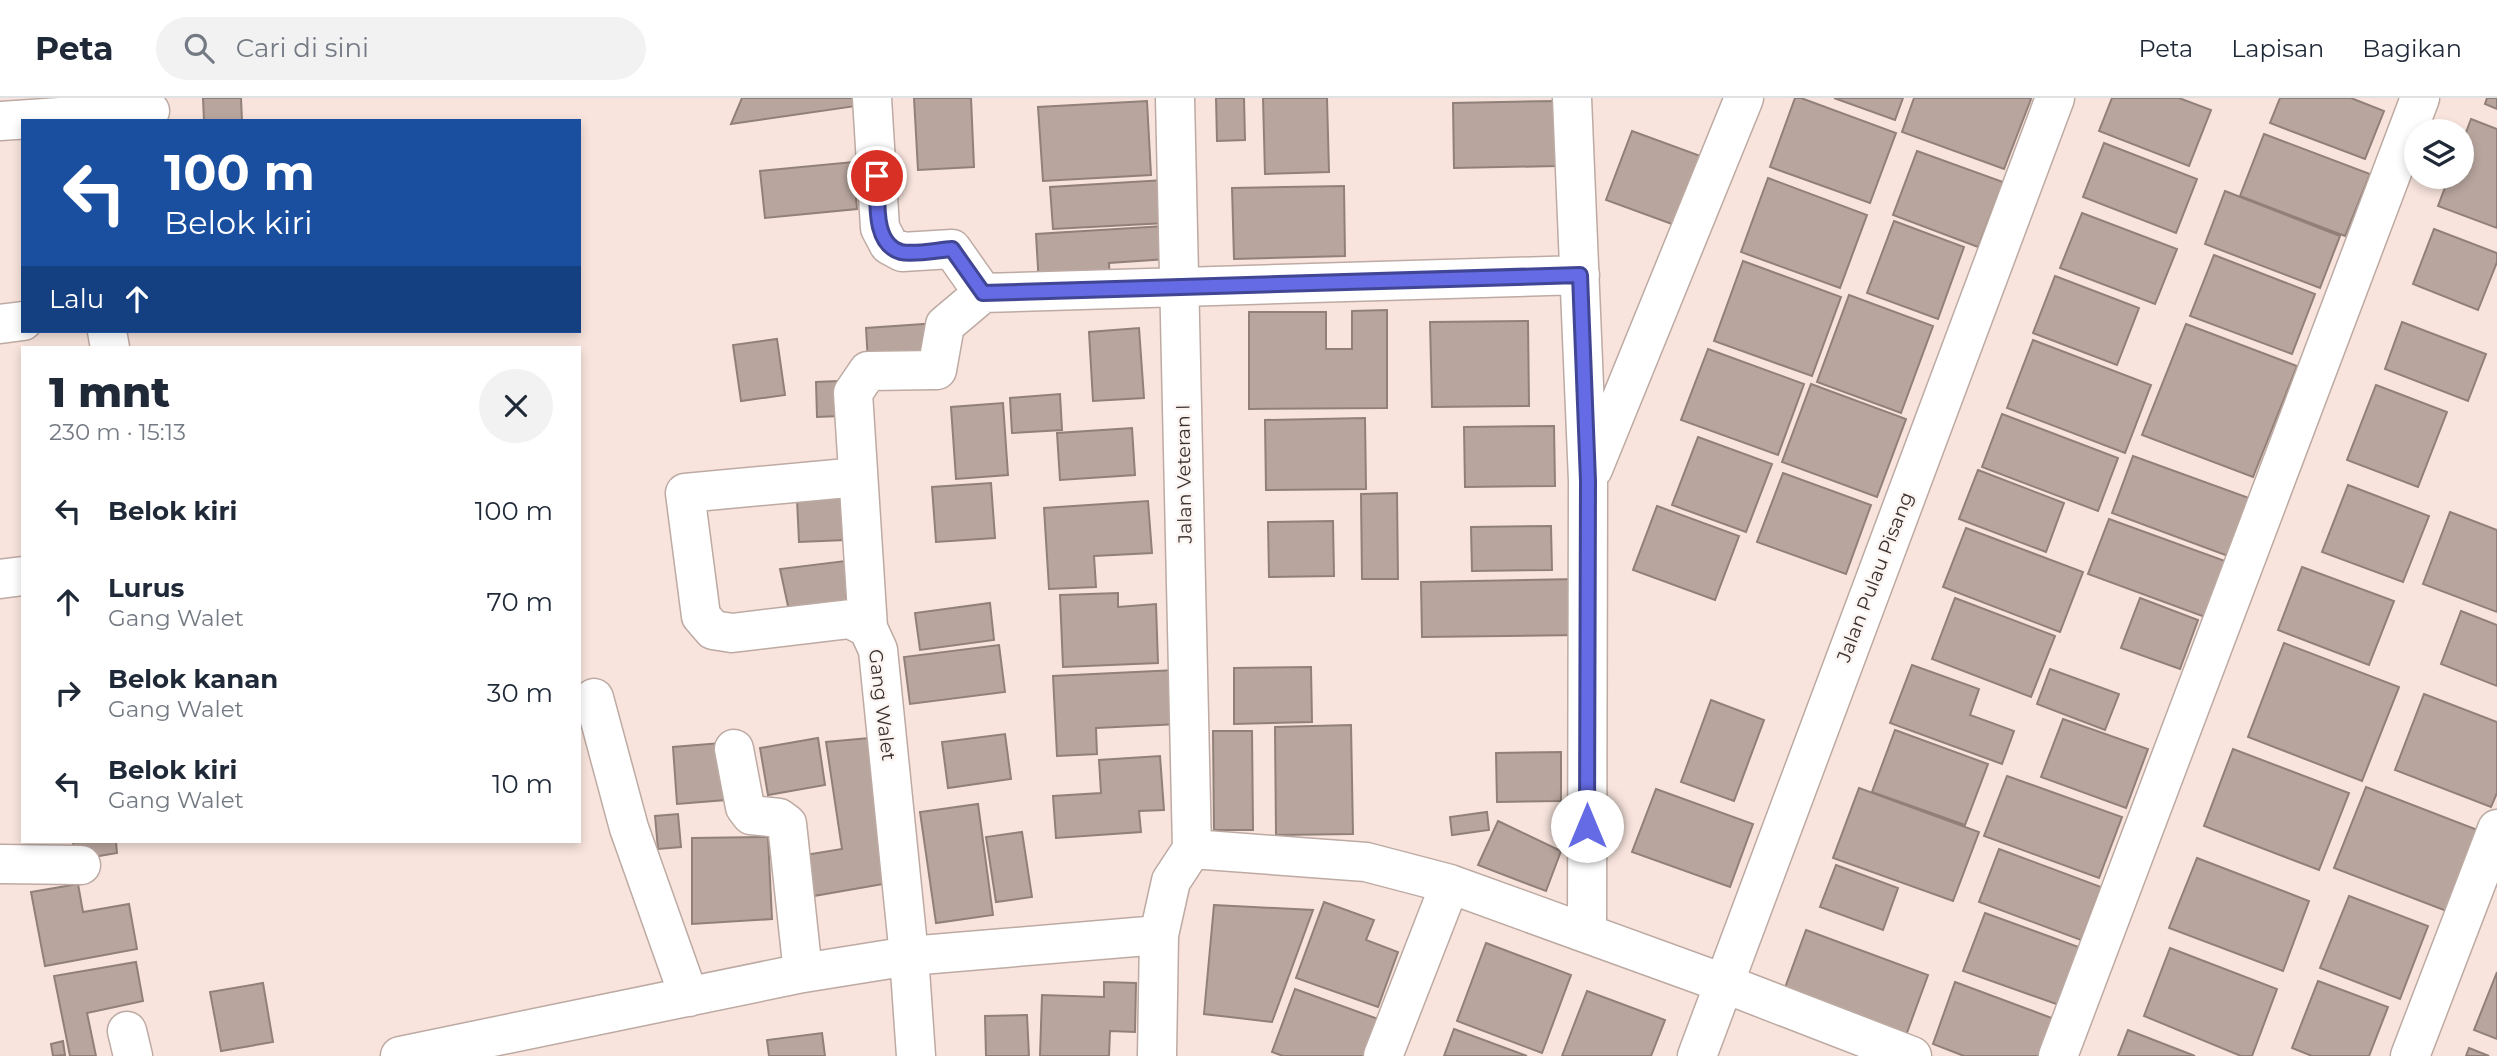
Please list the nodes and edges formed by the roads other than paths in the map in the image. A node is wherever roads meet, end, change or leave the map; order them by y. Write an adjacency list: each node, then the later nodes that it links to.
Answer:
1 (872, 98): 13 (street)
2 (1175, 98): 12 (street, Jalan Veteran I)
3 (1572, 98): 11 (street)
4 (1744, 98): 17 (street)
5 (2055, 98): 32 (street, Jalan Pulau Pisang)
6 (2420, 98): 40 (street)
7 (150, 111): 8 (street)
8 (30, 119)
9 (21, 120): 10 (street)
10 (0, 121)
11 (1580, 275): 12 (street); 17 (street)
12 (1180, 287): 13 (street); 24 (street, Jalan Veteran I)
13 (983, 293): 16 (street)
14 (21, 321): 15 (street)
15 (0, 324)
16 (858, 477): 20 (street); 20 (street, Gang Walet)
17 (1588, 481): 28 (street)
18 (21, 576): 19 (street)
19 (0, 579)
20 (867, 628): 30 (street, Gang Walet)
21 (594, 698): 33 (street)
22 (734, 749): 31 (street)
23 (2497, 829): 41 (street)
24 (1192, 849): 27 (street); 29 (street)
25 (0, 864): 26 (street)
26 (81, 865)
27 (1450, 884): 28 (street); 37 (street)
28 (1587, 933): 32 (street)
29 (1159, 935): 30 (street); 36 (street)
30 (909, 956): 31 (street); 35 (street, Gang Walet)
31 (803, 973): 33 (street)
32 (1723, 983): 38 (street, Jalan Pulau Pisang); 39 (street)
33 (689, 997): 34 (street)
34 (400, 1056)
35 (916, 1056)
36 (1157, 1056)
37 (1383, 1056)
38 (1697, 1056)
39 (1912, 1056)
40 (2058, 1056)
41 (2410, 1056)

